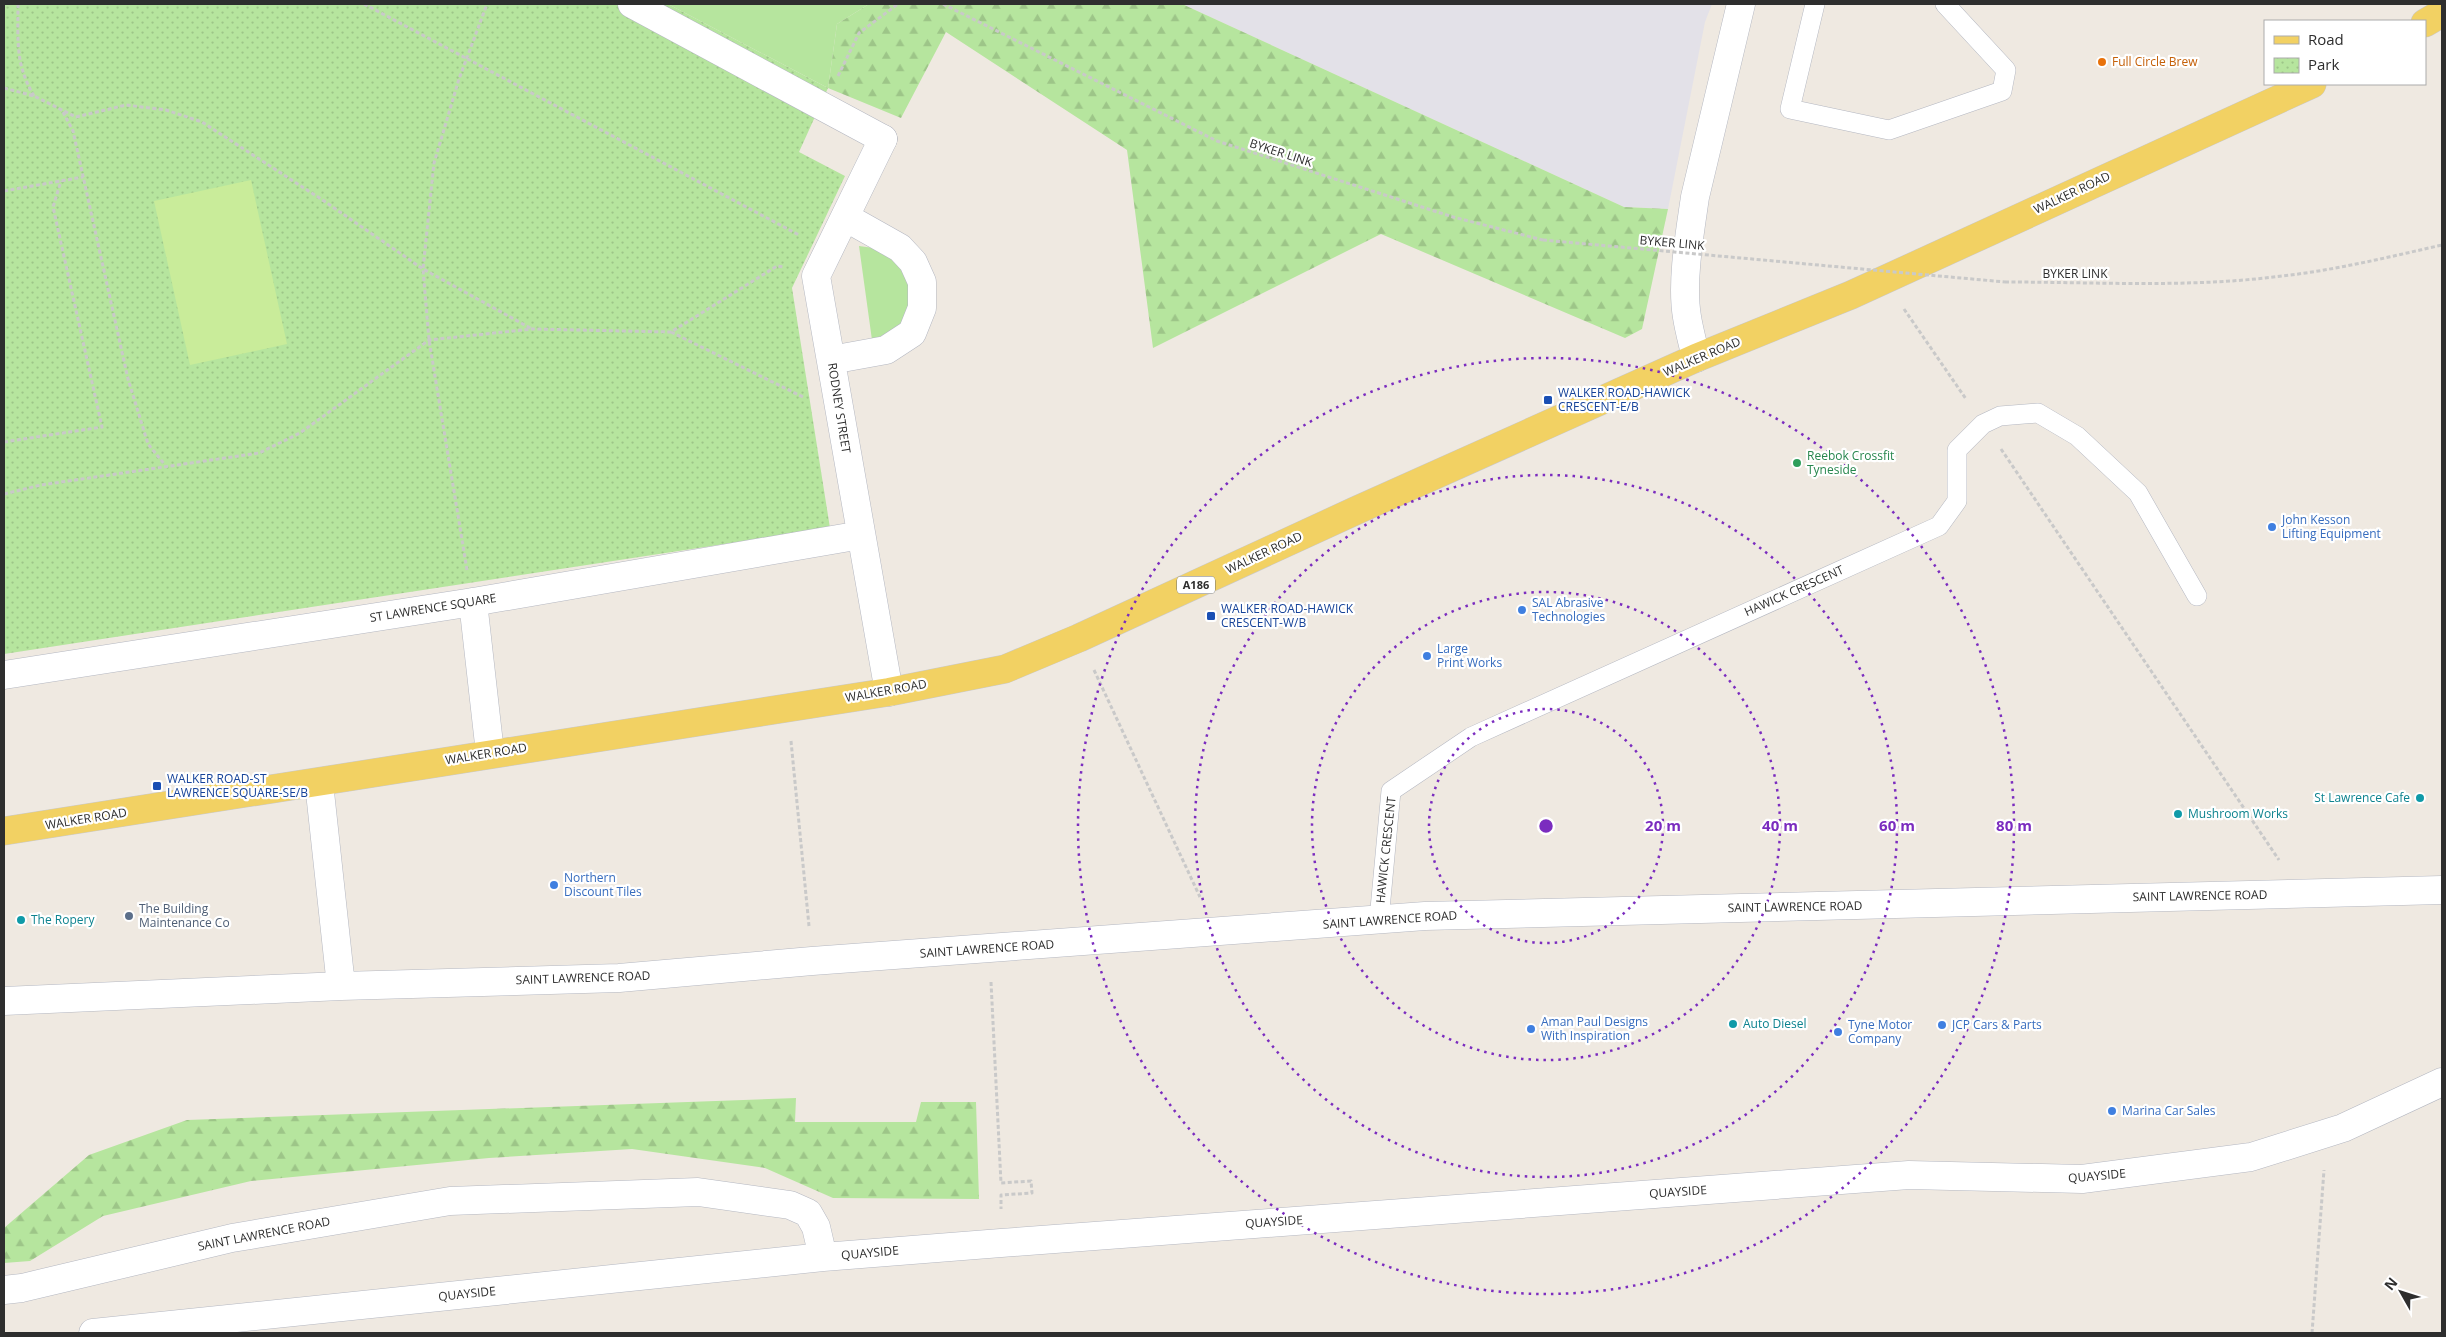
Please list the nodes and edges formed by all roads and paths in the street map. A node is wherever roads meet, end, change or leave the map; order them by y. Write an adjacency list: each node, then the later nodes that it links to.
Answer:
1 (18, 4): 15 (path)
2 (364, 4): 12 (path)
3 (487, 4): 12 (path)
4 (632, 4): 16 (street)
5 (898, 4): 16 (path)
6 (943, 4): 22 (path, BYKER LINK, bridge)
7 (1741, 4): 30 (street)
8 (1814, 4): 9 (lane)
9 (1945, 4)
10 (2442, 12): 11 (main road)
11 (2426, 22)
12 (466, 60): 23 (path); 24 (path)
13 (2310, 85): 26 (main road, WALKER ROAD / A186)
14 (4, 88): 15 (path)
15 (34, 96): 17 (path)
16 (830, 111): 21 (street)
17 (64, 112): 18 (path); 24 (path)
18 (83, 177): 19 (path); 35 (path)
19 (61, 181): 20 (path); 34 (path)
20 (4, 191)
21 (845, 216): 23 (street); 31 (street)
22 (2442, 245)
23 (828, 251): 25 (street)
24 (422, 269): 27 (path); 29 (path)
25 (816, 276): 28 (path); 31 (street, RODNEY STREET)
26 (1884, 280): 30 (main road, WALKER ROAD / A186); 33 (path)
27 (532, 329): 28 (path); 29 (path)
28 (671, 332): 32 (path)
29 (429, 340): 35 (path); 39 (path)
30 (1696, 358): 40 (main road, WALKER ROAD / A186)
31 (832, 360): 32 (street, RODNEY STREET)
32 (840, 415): 37 (street, RODNEY STREET)
33 (1983, 424): 38 (lane, HAWICK CRESCENT); 48 (path); 49 (lane, HAWICK CRESCENT)
34 (4, 442)
35 (166, 465): 36 (path)
36 (4, 494)
37 (861, 535): 39 (street, ST LAWRENCE SQUARE); 42 (street, RODNEY STREET)
38 (2197, 596)
39 (473, 602): 41 (street, ST LAWRENCE SQUARE); 44 (street)
40 (1079, 638): 42 (main road, WALKER ROAD / A186); 50 (path)
41 (4, 675)
42 (889, 692): 43 (main road, WALKER ROAD / A186)
43 (788, 707): 44 (main road, WALKER ROAD / A186); 52 (path)
44 (490, 753): 45 (main road, WALKER ROAD / A186)
45 (319, 783): 46 (main road, WALKER ROAD / A186); 53 (street)
46 (4, 831)
47 (2442, 890): 48 (street, SAINT LAWRENCE ROAD)
48 (2302, 894): 49 (street, SAINT LAWRENCE ROAD)
49 (1379, 920): 50 (street, SAINT LAWRENCE ROAD)
50 (1216, 932): 51 (street, SAINT LAWRENCE ROAD)
51 (990, 948): 52 (street, SAINT LAWRENCE ROAD); 57 (path)
52 (812, 962): 53 (street, SAINT LAWRENCE ROAD)
53 (340, 986): 54 (street, SAINT LAWRENCE ROAD)
54 (4, 1001)
55 (2442, 1082): 56 (street, QUAYSIDE)
56 (2328, 1132): 58 (street, QUAYSIDE); 61 (path)
57 (1001, 1195)
58 (823, 1257): 59 (street, SAINT LAWRENCE ROAD); 60 (street, QUAYSIDE)
59 (4, 1290)
60 (93, 1333)
61 (2312, 1333)

